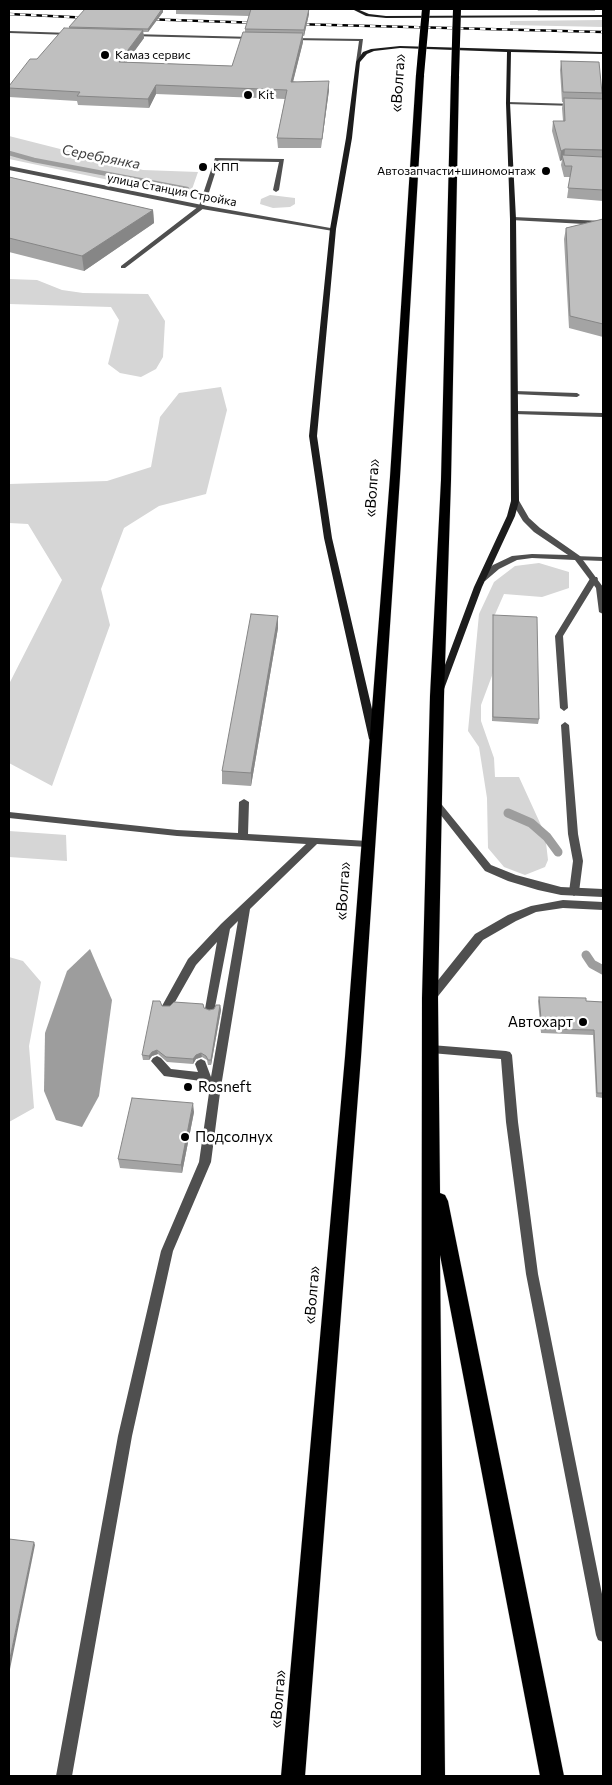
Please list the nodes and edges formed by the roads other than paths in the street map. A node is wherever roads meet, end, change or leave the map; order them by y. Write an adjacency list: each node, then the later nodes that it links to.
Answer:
1 (354, 9): 4 (street)
2 (426, 9): 35 (highway, «Волга», bridge)
3 (457, 9): 32 (highway, bridge)
4 (603, 16)
5 (9, 32): 6 (street)
6 (75, 34)
7 (122, 35): 8 (street)
8 (257, 38)
9 (285, 39): 12 (street)
10 (508, 50): 11 (street); 12 (street); 13 (street)
11 (603, 53)
12 (358, 62): 20 (street)
13 (508, 103): 14 (street); 18 (street)
14 (583, 105)
15 (9, 168): 17 (street, улица Станция Стройка)
16 (276, 190): 17 (street)
17 (202, 207): 20 (street, улица Станция Стройка); 21 (street)
18 (513, 219): 19 (street); 22 (street)
19 (603, 223)
20 (332, 229): 35 (street)
21 (123, 267)
22 (515, 393): 23 (street); 24 (street)
23 (576, 395)
24 (516, 412): 25 (street); 26 (street)
25 (603, 415)
26 (515, 501): 27 (street); 29 (street)
27 (577, 558): 28 (street); 29 (street); 30 (street)
28 (603, 559)
29 (482, 579): 32 (street)
30 (594, 579): 31 (street); 33 (street)
31 (603, 612)
32 (437, 696): 37 (highway)
33 (564, 708)
34 (565, 725): 42 (street)
35 (376, 747): 41 (highway, «Волга»)
36 (244, 802): 39 (street)
37 (435, 802): 42 (street); 47 (highway)
38 (9, 815): 39 (street)
39 (243, 837): 40 (street)
40 (315, 841): 41 (street); 45 (street)
41 (368, 844): 58 (highway, «Волга»)
42 (574, 892): 43 (street)
43 (603, 893)
44 (603, 906): 47 (street)
45 (245, 909): 46 (street); 54 (street)
46 (225, 927): 48 (street); 49 (street)
47 (430, 998): 50 (highway)
48 (167, 1006)
49 (210, 1009)
50 (431, 1049): 55 (highway); 56 (street)
51 (157, 1061): 53 (street)
52 (201, 1064): 53 (street)
53 (204, 1077): 54 (street)
54 (214, 1093): 57 (street)
55 (432, 1168): 59 (highway); 60 (highway)
56 (603, 1635)
57 (64, 1776)
58 (293, 1776)
59 (433, 1776)
60 (552, 1776)

